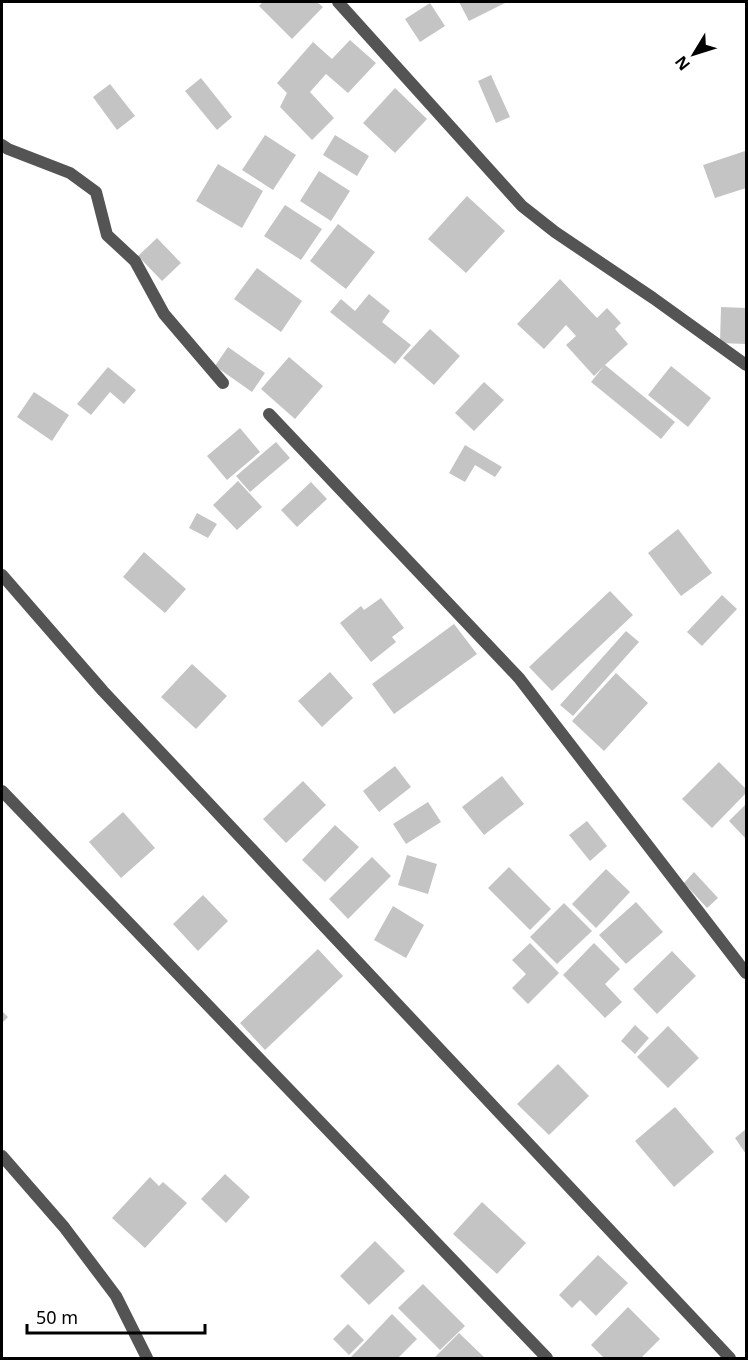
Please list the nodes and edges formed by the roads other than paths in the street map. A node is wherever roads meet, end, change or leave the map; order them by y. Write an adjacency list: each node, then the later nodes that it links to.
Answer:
1 (338, 2): 3 (street)
2 (2, 145): 4 (street)
3 (747, 365)
4 (223, 383)
5 (269, 414): 8 (street)
6 (2, 575): 12 (street)
7 (2, 791): 11 (street)
8 (744, 964)
9 (2, 1156): 10 (street)
10 (147, 1359)
11 (547, 1359)
12 (730, 1359)

